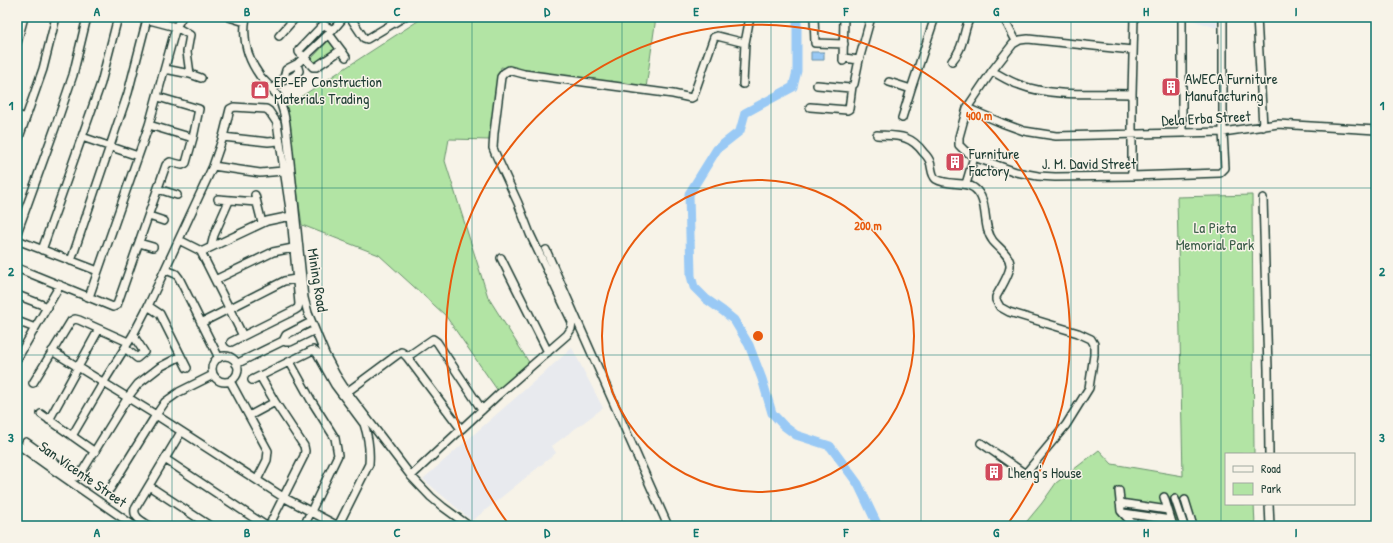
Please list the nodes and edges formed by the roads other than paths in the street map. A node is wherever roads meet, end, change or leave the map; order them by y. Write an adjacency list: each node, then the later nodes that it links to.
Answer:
1 (24, 17): 30 (street)
2 (56, 17): 53 (street)
3 (87, 17): 83 (street)
4 (118, 17): 62 (street)
5 (138, 17): 22 (street)
6 (182, 17): 25 (street)
7 (229, 17): 23 (street)
8 (296, 17): 27 (street)
9 (344, 17): 26 (street)
10 (350, 17): 11 (street)
11 (404, 17)
12 (750, 17): 29 (street)
13 (814, 17): 31 (street)
14 (844, 17): 31 (street)
15 (871, 17): 36 (street)
16 (935, 17): 46 (street)
17 (970, 17): 37 (street)
18 (1002, 17): 28 (street)
19 (1134, 17): 33 (street)
20 (1223, 17): 58 (street)
21 (1257, 17): 56 (street)
22 (147, 19): 25 (street); 67 (street)
23 (246, 20): 47 (street, Mining Road)
24 (1182, 20): 59 (street)
25 (176, 27): 38 (street); 40 (street)
26 (331, 32): 32 (street); 35 (street); 35 (street)
27 (279, 36)
28 (1016, 41): 33 (street); 39 (street, J. M. David Street)
29 (745, 43): 43 (street); 113 (street)
30 (17, 44)
31 (844, 44): 36 (street)
32 (341, 50): 34 (street); 35 (street)
33 (1132, 50): 48 (street)
34 (346, 57)
35 (304, 58): 47 (street)
36 (859, 60): 45 (street)
37 (952, 61)
38 (165, 69): 40 (street); 49 (street)
39 (992, 72): 48 (street); 51 (street, J. M. David Street)
40 (190, 74): 41 (street)
41 (201, 78)
42 (889, 82): 46 (street)
43 (743, 84)
44 (818, 85): 45 (street)
45 (852, 86): 50 (street)
46 (911, 89): 54 (street)
47 (272, 90): 107 (street, Mining Road)
48 (1132, 94): 60 (street)
49 (158, 97): 55 (street); 64 (street)
50 (810, 106)
51 (967, 108): 60 (street, Dela Erba Street); 69 (street, J. M. David Street)
52 (17, 114): 53 (street)
53 (26, 118): 66 (street)
54 (902, 118)
55 (149, 125): 64 (street); 68 (street)
56 (1263, 127): 57 (street, Dela Erba Street); 58 (street, Dela Erba Street)
57 (1376, 130)
58 (1223, 132): 59 (street, Dela Erba Street); 72 (street, J. M. David Street)
59 (1182, 133): 60 (street, Dela Erba Street)
60 (1132, 134): 72 (street)
61 (877, 135): 73 (street)
62 (82, 137): 67 (street); 90 (street)
63 (223, 137): 65 (street); 65 (street); 70 (street)
64 (194, 138): 74 (street)
65 (279, 141): 71 (street)
66 (17, 143)
67 (109, 146): 68 (street); 94 (street)
68 (138, 156): 97 (street)
69 (974, 157): 72 (street, J. M. David Street); 73 (street)
70 (213, 166): 71 (street); 85 (street)
71 (283, 171): 80 (street)
72 (1132, 176)
73 (966, 184): 150 (street)
74 (158, 189): 75 (street); 79 (street)
75 (177, 195)
76 (1263, 198): 153 (street)
77 (218, 199): 78 (street)
78 (229, 201): 82 (street); 88 (street)
79 (149, 216): 81 (street); 86 (street)
80 (291, 216): 82 (street); 89 (street)
81 (164, 221)
82 (262, 223): 88 (street)
83 (17, 233)
84 (17, 240): 90 (street)
85 (178, 240): 92 (street); 96 (street)
86 (139, 243): 87 (street); 102 (street)
87 (153, 247)
88 (211, 247): 92 (street)
89 (293, 248): 98 (street); 99 (street)
90 (42, 250): 94 (street)
91 (546, 250): 111 (street)
92 (201, 252): 99 (street)
93 (501, 258): 123 (street)
94 (71, 261): 97 (street)
95 (17, 268): 100 (street)
96 (166, 270): 103 (street); 108 (street)
97 (98, 271): 102 (street)
98 (296, 279): 105 (street); 116 (street)
99 (215, 280): 105 (street)
100 (60, 285): 102 (street); 104 (street)
101 (17, 295): 104 (street)
102 (89, 297)
103 (148, 306): 115 (street); 124 (street)
104 (48, 307): 109 (street)
105 (229, 309): 108 (street); 116 (street)
106 (17, 321): 109 (street)
107 (311, 322): 110 (street); 114 (street, Mining Road)
108 (201, 323): 126 (street)
109 (35, 328): 121 (street)
110 (298, 328): 117 (street); 118 (street)
111 (580, 328): 113 (street); 179 (street)
112 (99, 329): 120 (street); 122 (street); 130 (street)
113 (571, 329): 123 (street)
114 (314, 330): 117 (street); 138 (street, Mining Road)
115 (133, 335): 120 (street); 120 (street)
116 (243, 336): 119 (street)
117 (302, 336): 118 (street)
118 (283, 340): 129 (street)
119 (231, 342)
120 (126, 345): 137 (street)
121 (20, 350): 127 (street)
122 (52, 351): 130 (street); 136 (street)
123 (548, 352): 141 (street)
124 (181, 356): 131 (street); 139 (street)
125 (407, 357): 138 (street); 141 (street); 146 (street)
126 (219, 358): 129 (street); 132 (street)
127 (17, 359)
128 (290, 362): 133 (street); 167 (street); 177 (street)
129 (236, 364): 135 (street)
130 (78, 367): 137 (street); 145 (street)
131 (187, 368)
132 (213, 375): 135 (street); 143 (street)
133 (260, 376): 134 (street); 140 (street)
134 (252, 380)
135 (230, 381): 144 (street)
136 (33, 383)
137 (103, 383): 139 (street); 148 (street)
138 (347, 392): 155 (street, Mining Road)
139 (128, 397): 143 (street); 152 (street)
140 (275, 402): 144 (street); 160 (street)
141 (482, 410): 146 (street)
142 (41, 414): 145 (street)
143 (156, 415): 147 (street); 158 (street)
144 (249, 416): 156 (street)
145 (49, 420): 148 (street)
146 (461, 429): 155 (street)
147 (181, 432): 154 (street); 156 (street)
148 (72, 436): 152 (street)
149 (26, 442): 152 (street)
150 (981, 442)
151 (17, 444): 171 (street, San Vicente Street)
152 (95, 452)
153 (1269, 453)
154 (165, 459): 157 (street); 174 (street)
155 (411, 476): 178 (street, Mining Road)
156 (257, 480): 160 (street)
157 (150, 486): 172 (street); 173 (street)
158 (110, 489)
159 (1119, 491): 164 (street)
160 (283, 497): 167 (street); 175 (street)
161 (1164, 497): 166 (street)
162 (1175, 499): 181 (street)
163 (1185, 500): 182 (street)
164 (1120, 503): 166 (street); 168 (street)
165 (1269, 505): 183 (street)
166 (1168, 510): 169 (street)
167 (311, 512): 176 (street); 177 (street)
168 (1123, 513): 169 (street); 170 (street)
169 (1172, 523)
170 (1139, 525): 180 (street)
171 (134, 526)
172 (150, 526)
173 (210, 526)
174 (266, 526)
175 (269, 526)
176 (304, 526)
177 (338, 526)
178 (469, 526)
179 (668, 526)
180 (1152, 526)
181 (1184, 526)
182 (1193, 526)
183 (1270, 526)

